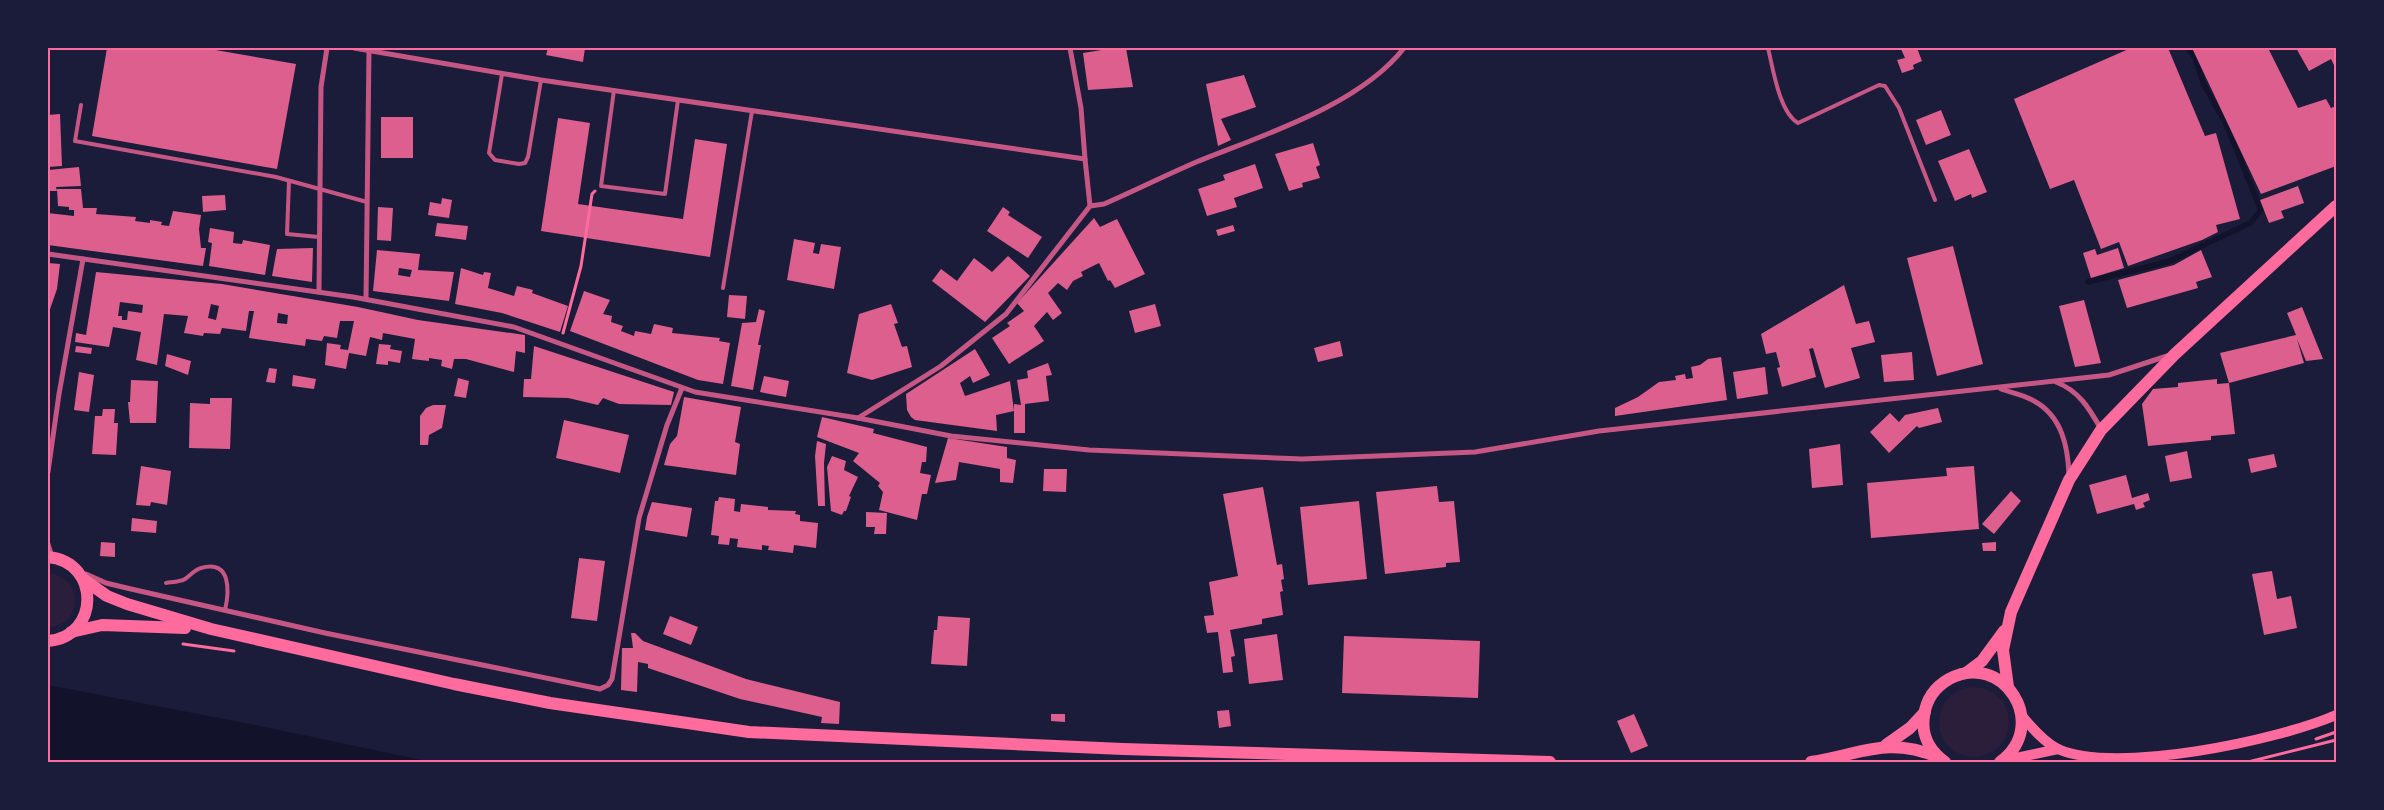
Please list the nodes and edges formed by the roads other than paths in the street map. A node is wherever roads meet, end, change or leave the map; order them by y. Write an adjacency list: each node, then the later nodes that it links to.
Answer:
1 (327, 48): 15 (street)
2 (355, 48): 6 (street)
3 (1070, 48): 13 (street)
4 (1404, 48): 18 (street)
5 (1768, 48): 16 (lane)
6 (369, 50): 7 (street); 17 (street)
7 (502, 74): 8 (street); 8 (lane)
8 (542, 80): 9 (street)
9 (614, 90): 10 (street); 10 (lane)
10 (678, 100): 12 (street)
11 (81, 105): 14 (lane)
12 (752, 111): 13 (street); 23 (lane)
13 (1085, 159): 18 (street)
14 (289, 180): 15 (lane); 20 (lane)
15 (320, 189): 17 (lane); 20 (street)
16 (1935, 200)
17 (367, 202): 25 (street)
18 (1090, 206): 30 (street)
19 (2336, 206): 26 (main road)
20 (320, 237): 24 (street)
21 (48, 254): 22 (street)
22 (83, 259): 24 (street); 32 (street)
23 (723, 288)
24 (319, 292): 25 (street)
25 (366, 299): 28 (street)
26 (2175, 354): 27 (street); 31 (main road)
27 (2054, 381): 29 (street); 31 (street)
28 (682, 388): 30 (street); 38 (street)
29 (1998, 388): 30 (street); 33 (street)
30 (858, 418)
31 (2101, 430): 33 (main road)
32 (48, 472)
33 (2069, 480): 40 (main road)
34 (48, 544): 35 (street)
35 (50, 557): 36 (main road)
36 (79, 574): 38 (street); 39 (main road); 41 (main road)
37 (166, 583): 38 (lane)
38 (225, 610)
39 (210, 629): 41 (main road); 51 (main road)
40 (2006, 630): 43 (main road); 44 (main road)
41 (71, 632): 42 (main road)
42 (48, 641)
43 (1966, 673): 44 (main road); 45 (main road)
44 (2008, 687): 47 (main road)
45 (1925, 712): 48 (main road); 50 (main road)
46 (2336, 715): 49 (main road)
47 (2022, 716): 49 (main road); 53 (main road)
48 (1886, 745): 50 (main road); 52 (main road)
49 (2058, 749): 53 (main road)
50 (1942, 760)
51 (1550, 762)
52 (1812, 762)
53 (2001, 762)

